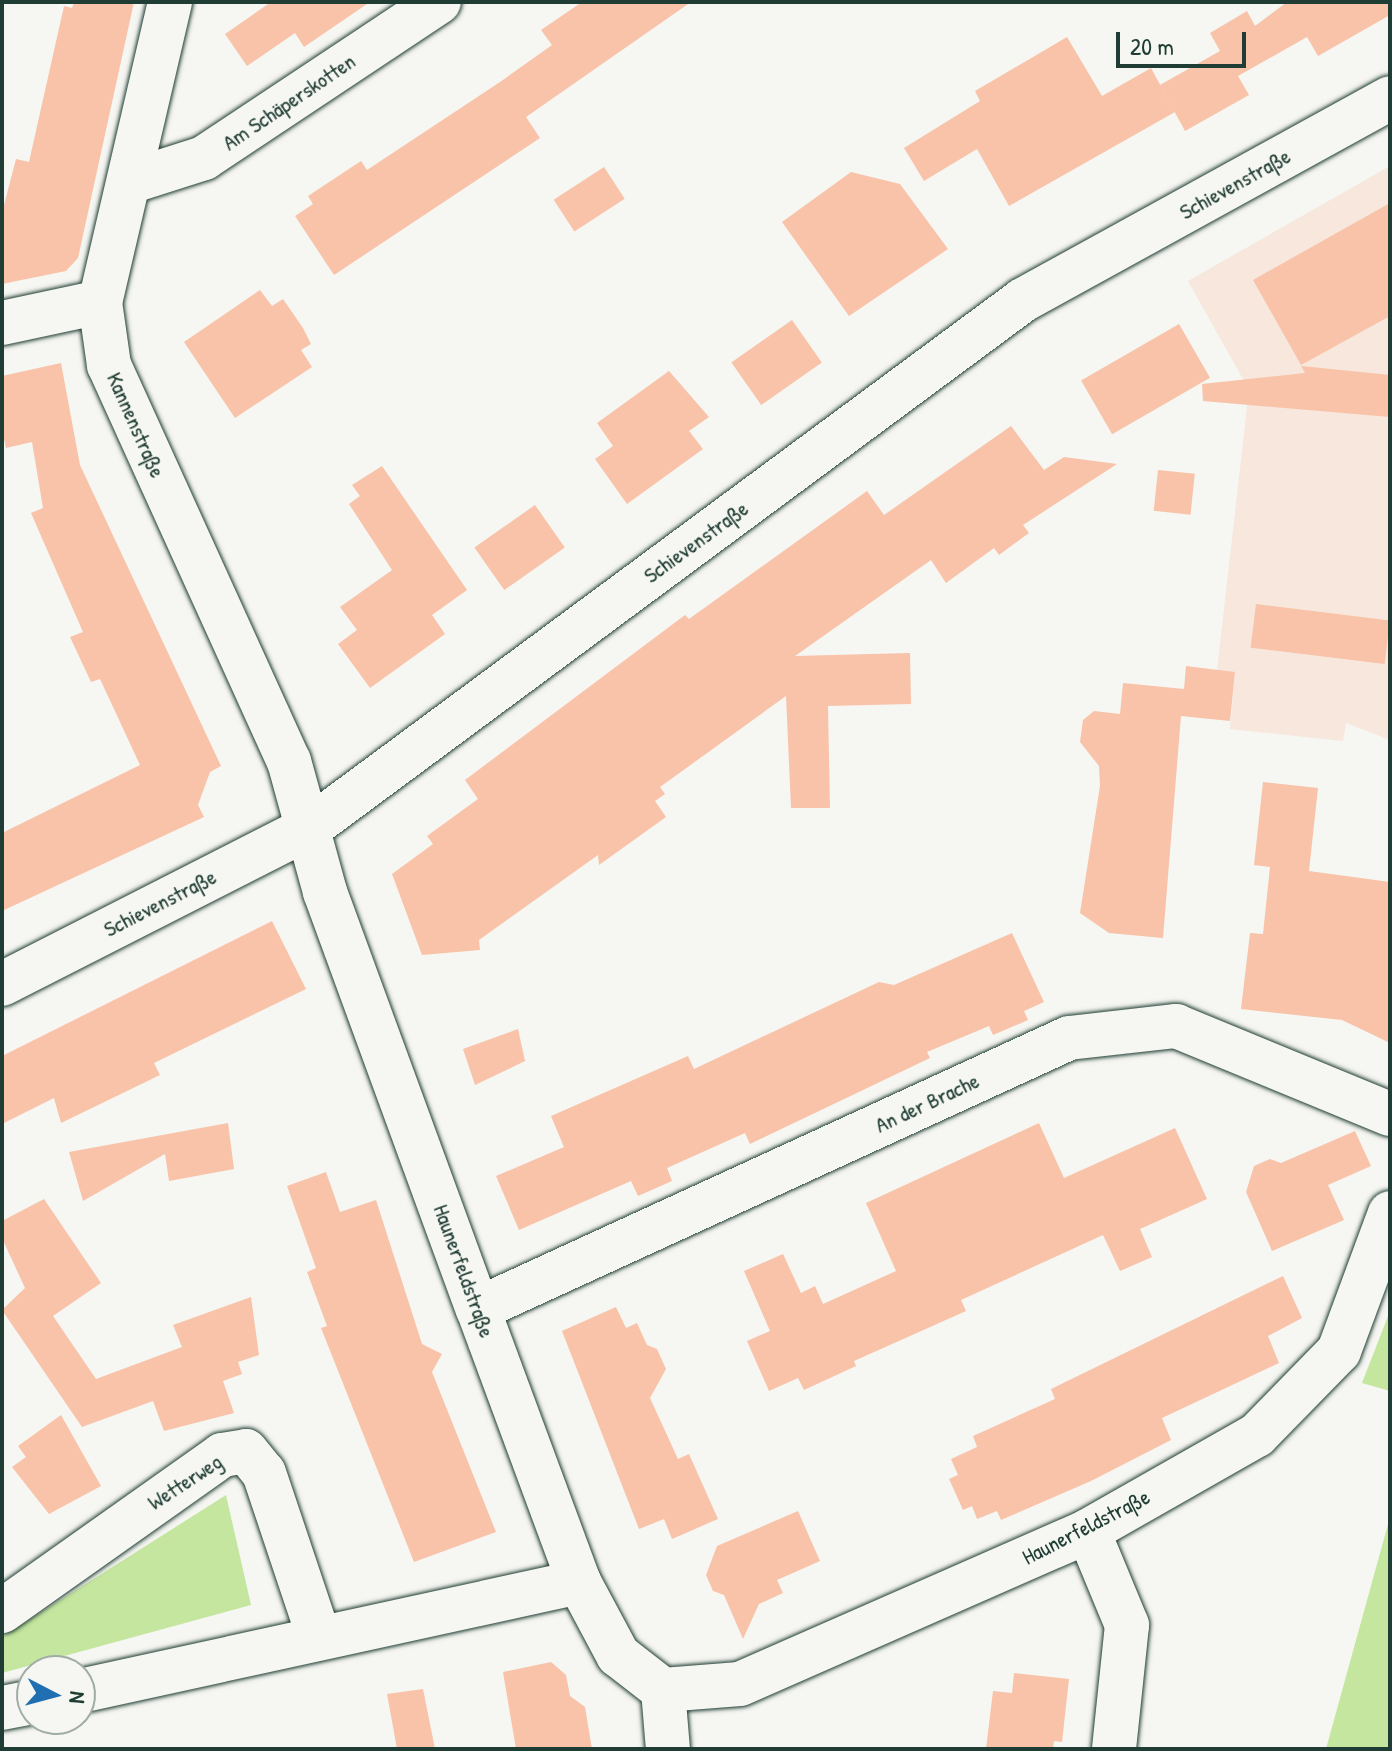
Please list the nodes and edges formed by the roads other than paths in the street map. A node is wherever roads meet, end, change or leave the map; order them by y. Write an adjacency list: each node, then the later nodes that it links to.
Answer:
1 (170, 2): 4 (street, Kannenstraße)
2 (439, 2): 4 (street, Am Schäperskotten)
3 (1390, 98): 7 (street, Schievenstraße)
4 (129, 182): 5 (street, Kannenstraße)
5 (100, 302): 6 (street); 7 (street, Kannenstraße)
6 (2, 323)
7 (312, 826): 8 (street, Schievenstraße); 11 (street, Haunerfeldstraße)
8 (2, 984)
9 (1390, 1114): 11 (street, An der Brache)
10 (1390, 1213): 12 (street, Haunerfeldstraße)
11 (478, 1309): 13 (street, Haunerfeldstraße)
12 (1088, 1531): 17 (street, Haunerfeldstraße); 19 (street)
13 (579, 1582): 15 (street); 17 (street, Haunerfeldstraße)
14 (2, 1611): 15 (street, Wetterweg)
15 (319, 1637): 16 (street)
16 (96, 1687)
17 (663, 1690): 18 (street)
18 (668, 1749)
19 (1114, 1749)

